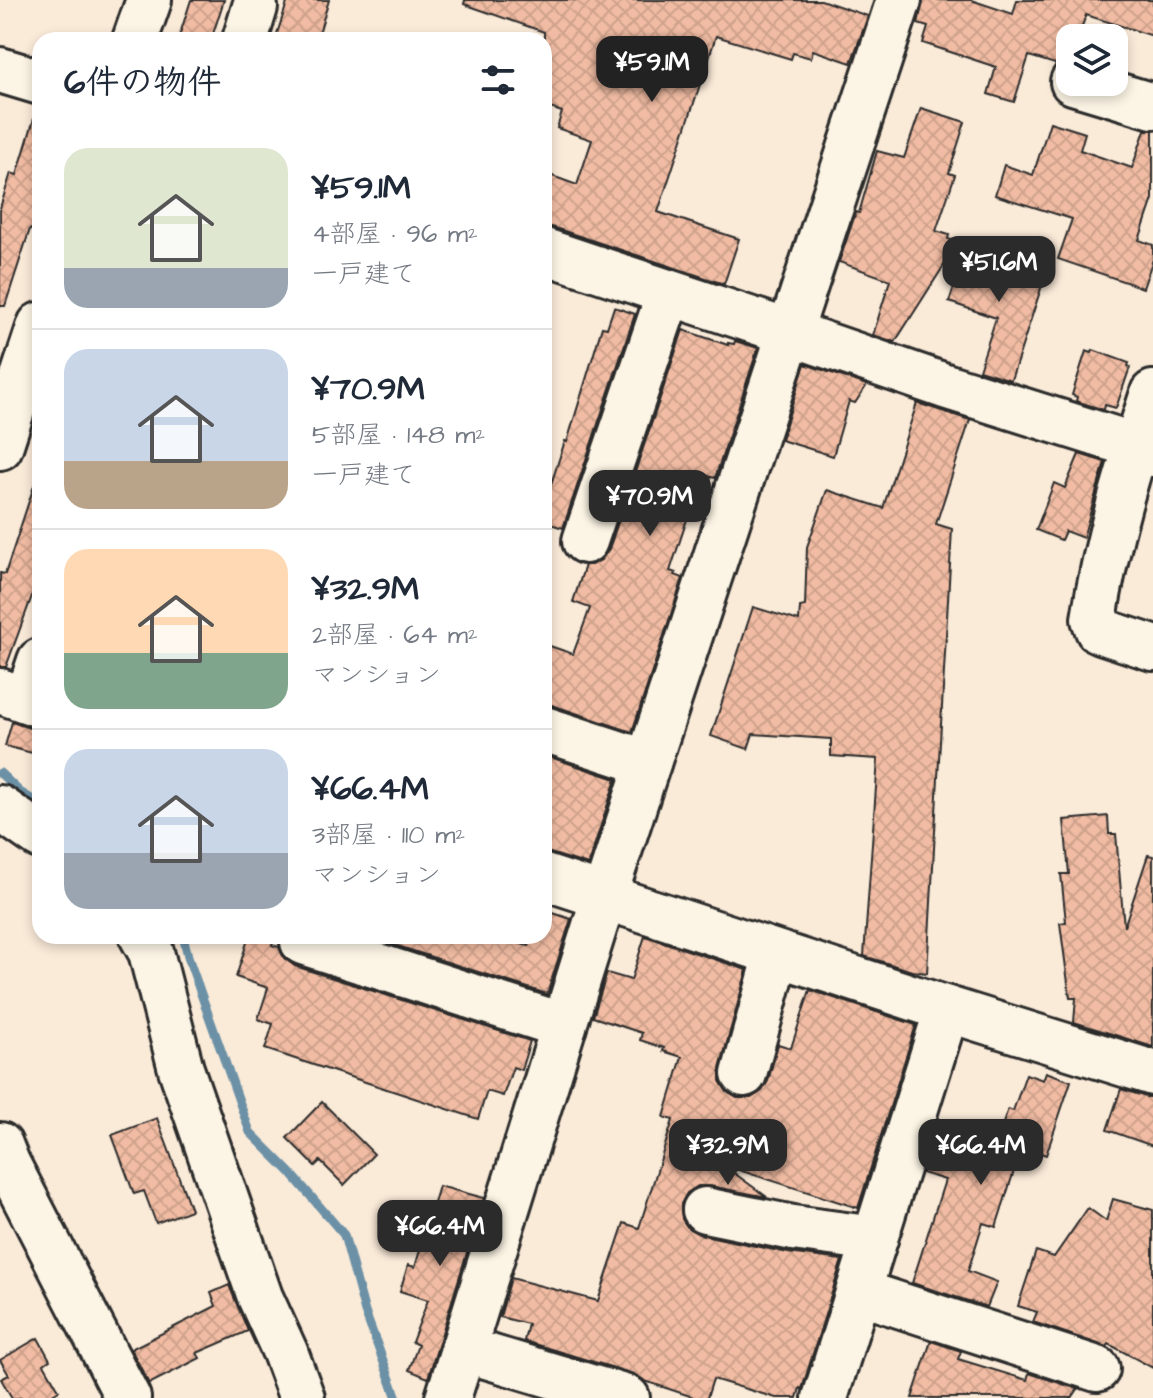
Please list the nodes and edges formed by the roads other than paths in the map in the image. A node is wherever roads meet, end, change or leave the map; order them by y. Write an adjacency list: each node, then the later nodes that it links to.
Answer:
1 (149, 0): 3 (street)
2 (899, 0): 8 (street)
3 (138, 32)
4 (1120, 96): 5 (street)
5 (1153, 106)
6 (552, 254): 7 (street)
7 (669, 293): 8 (street); 13 (street)
8 (788, 332): 12 (street); 16 (street)
9 (32, 369): 11 (street)
10 (1153, 393): 12 (street)
11 (15, 439)
12 (1144, 450): 14 (street)
13 (585, 541)
14 (1153, 648)
15 (552, 732): 16 (street)
16 (648, 763): 20 (street)
17 (0, 808): 18 (street)
18 (32, 830)
19 (552, 880): 20 (street)
20 (604, 897): 23 (street); 25 (street)
21 (146, 944): 35 (street)
22 (309, 944): 25 (street)
23 (777, 954): 24 (street); 27 (street)
24 (947, 1009): 26 (street); 30 (street)
25 (564, 1026): 32 (street)
26 (1153, 1073)
27 (744, 1074)
28 (0, 1145): 34 (street)
29 (705, 1210): 30 (street)
30 (875, 1239): 31 (street)
31 (859, 1292): 33 (street); 38 (street)
32 (463, 1349): 36 (street); 37 (street)
33 (1097, 1369)
34 (128, 1398)
35 (302, 1398)
36 (448, 1398)
37 (627, 1398)
38 (825, 1398)

